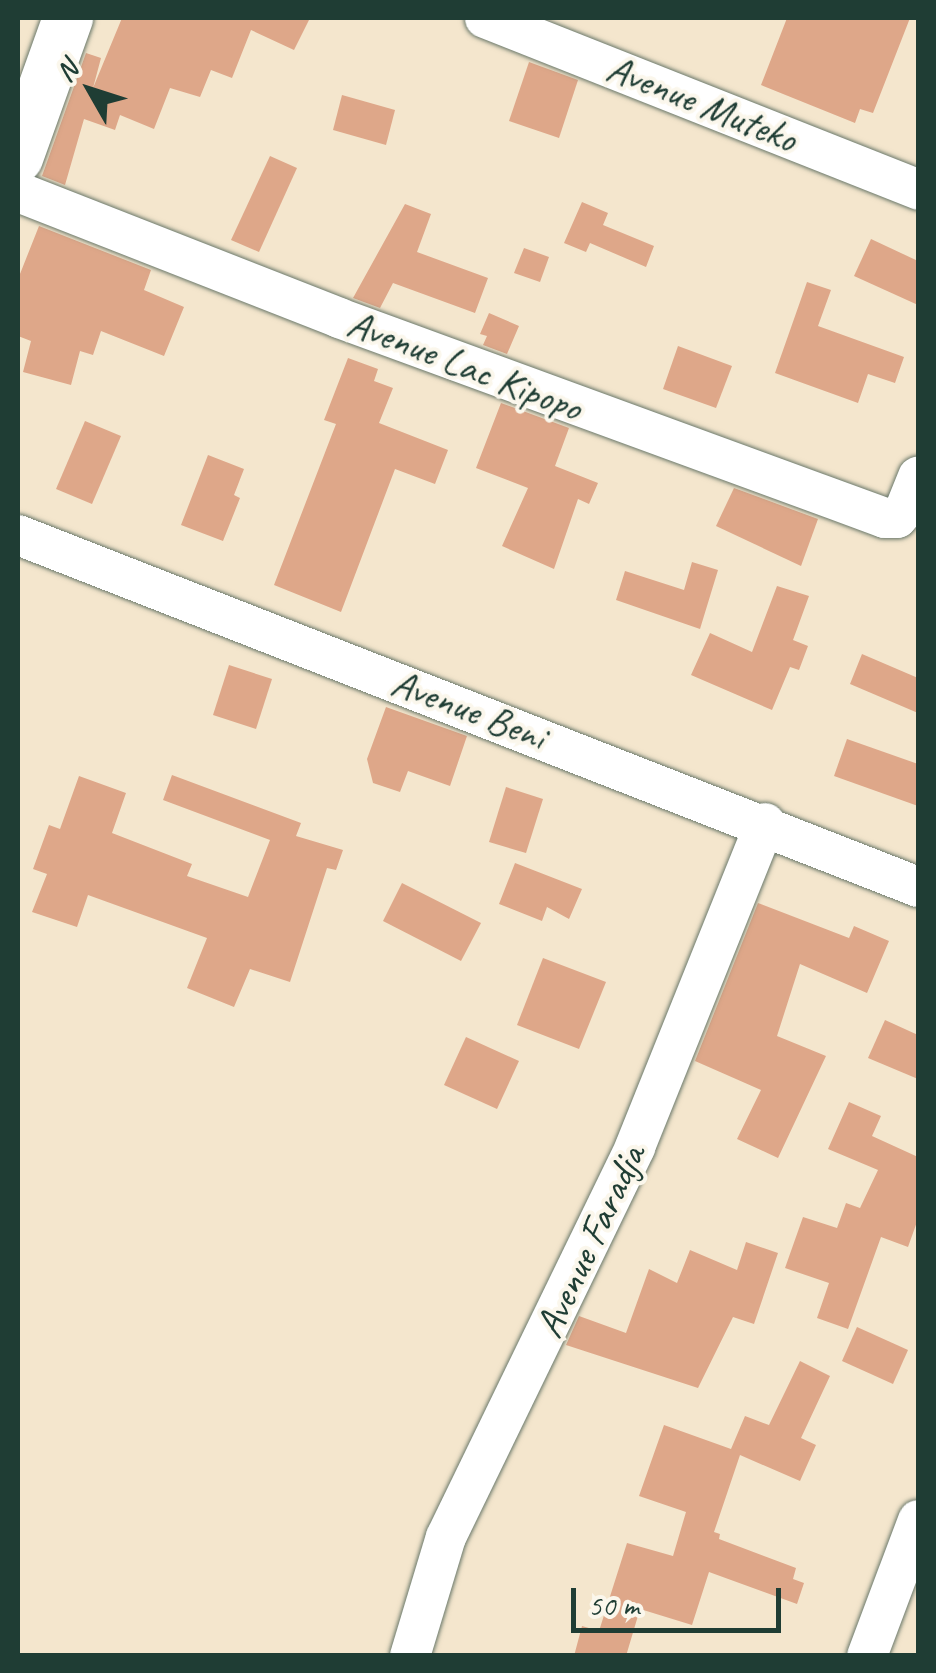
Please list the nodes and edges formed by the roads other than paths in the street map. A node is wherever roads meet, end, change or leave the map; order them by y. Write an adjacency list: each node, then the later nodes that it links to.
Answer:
1 (68, 18): 3 (main road)
2 (485, 18): 4 (street, Avenue Muteko)
3 (21, 135)
4 (918, 189)
5 (18, 192): 6 (street, Avenue Lac Kipopo)
6 (914, 490)
7 (18, 535): 8 (street, Avenue Beni)
8 (765, 823): 9 (street, Avenue Beni); 11 (street, Avenue Faradja)
9 (918, 887)
10 (918, 1520): 12 (street)
11 (410, 1656)
12 (867, 1656)

